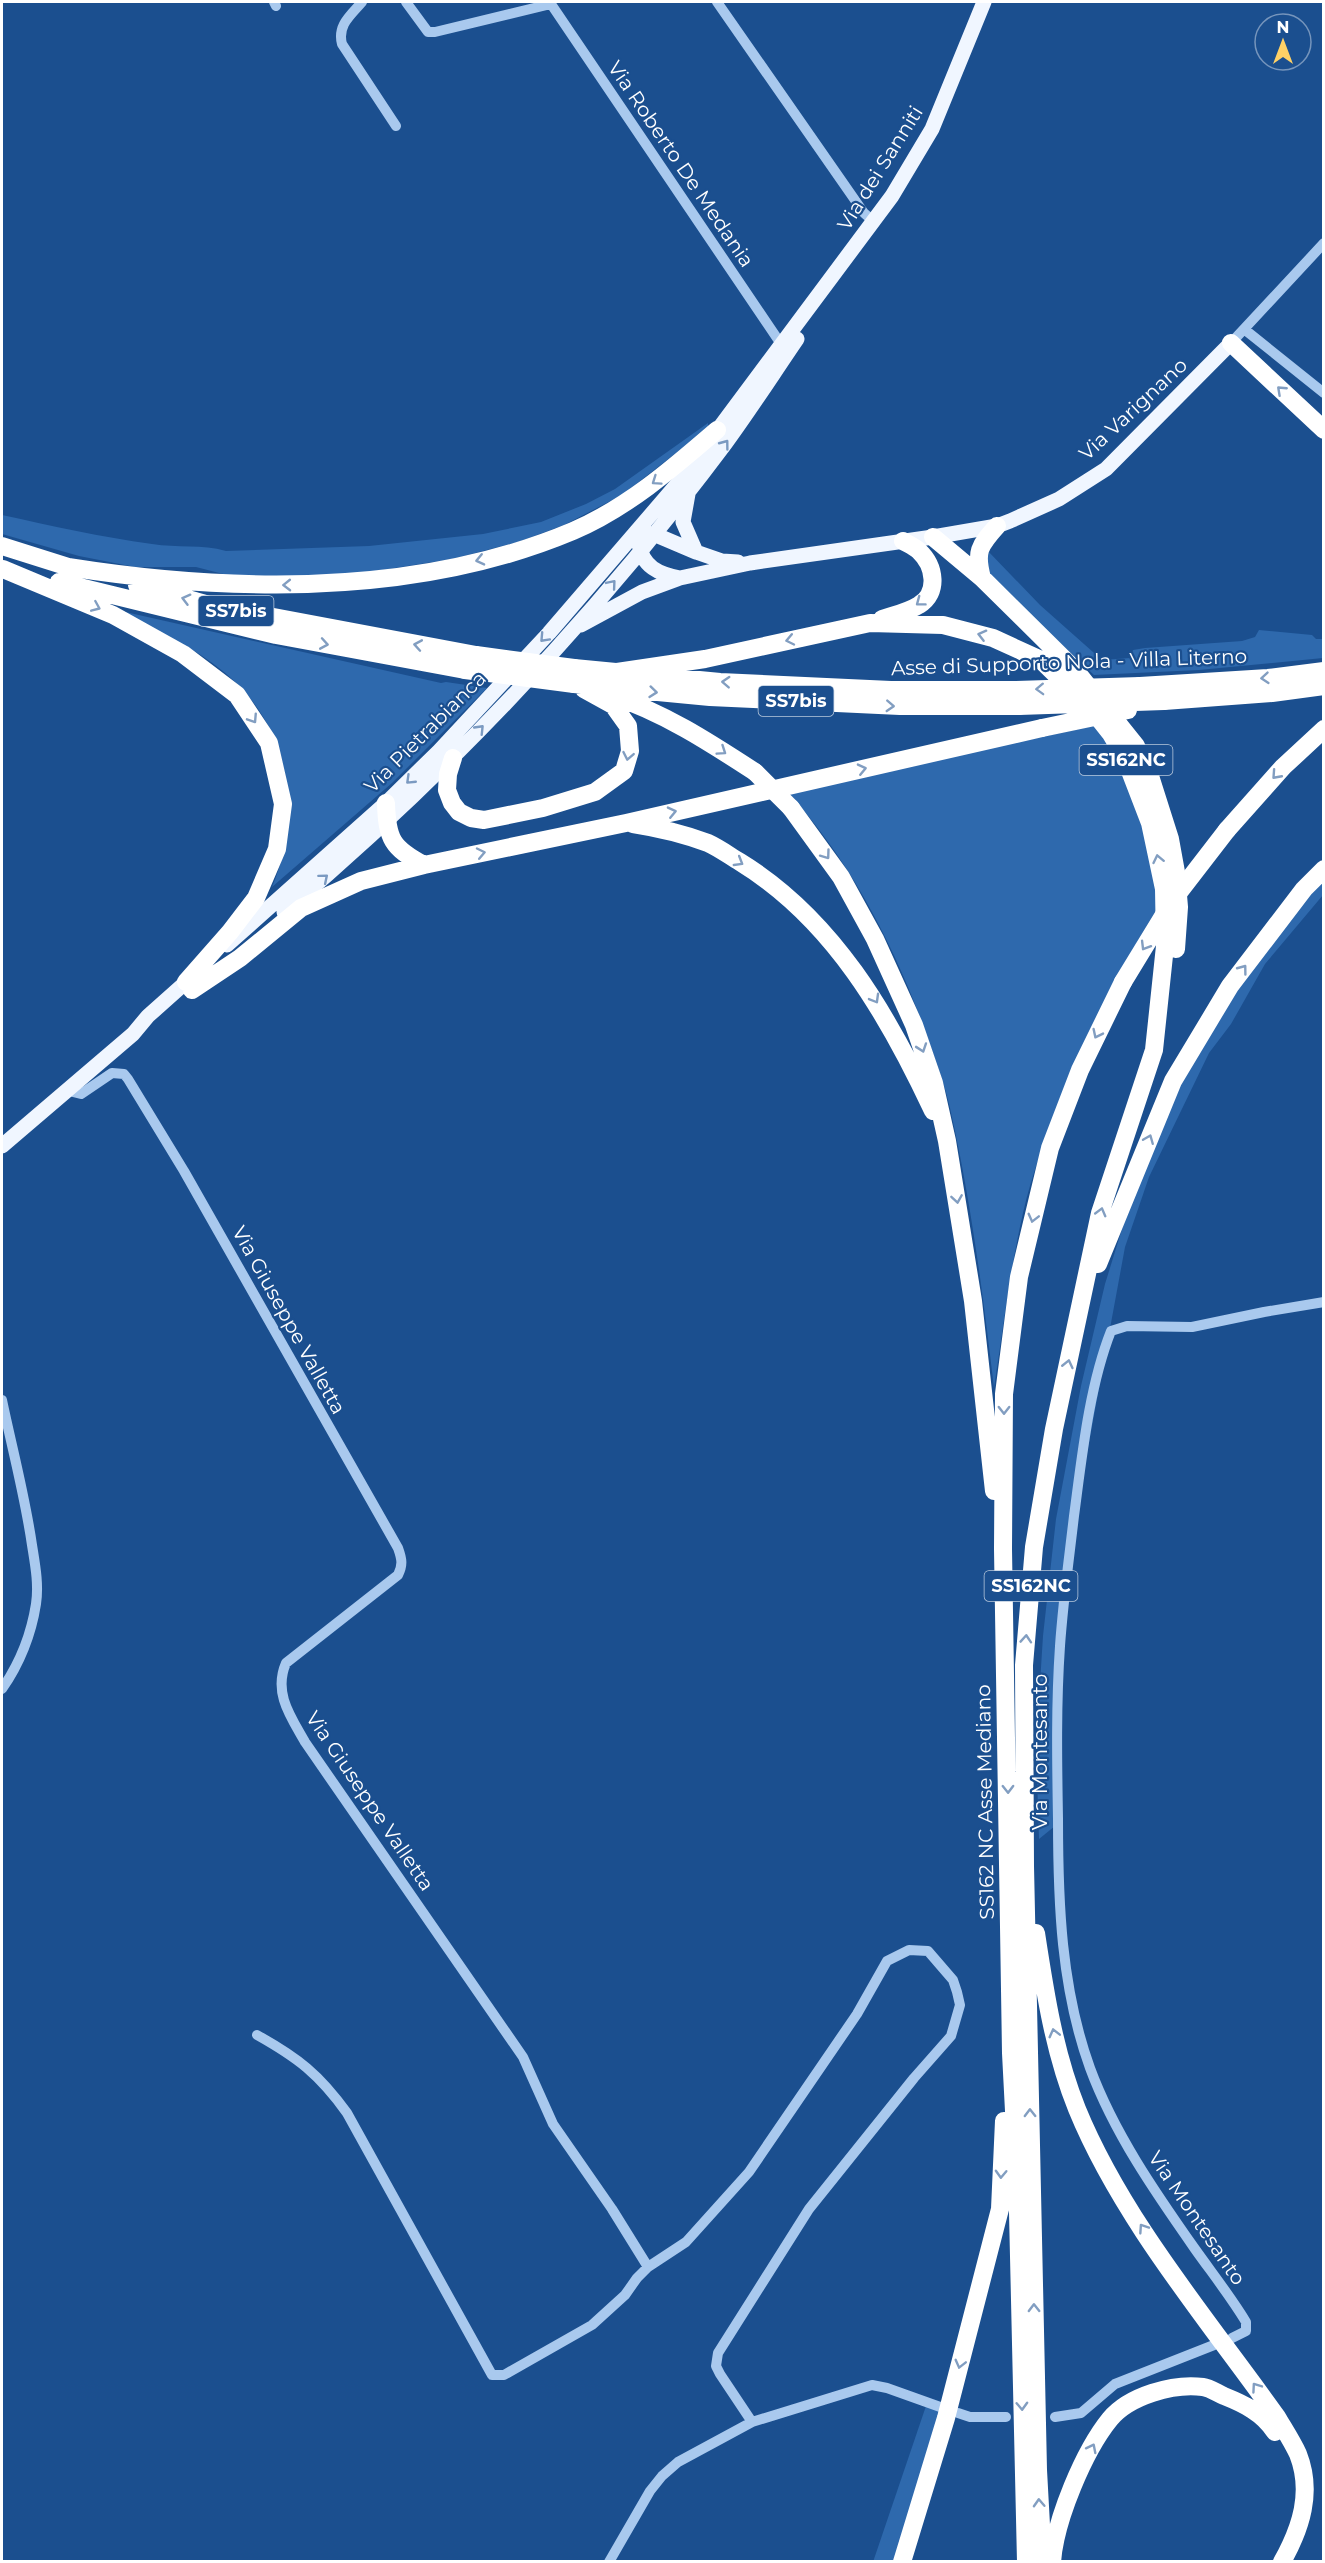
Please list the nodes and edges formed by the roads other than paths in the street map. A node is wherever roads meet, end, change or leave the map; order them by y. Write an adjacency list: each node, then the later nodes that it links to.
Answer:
1 (363, 2): 6 (street)
2 (406, 2): 5 (street, Via Roberto De Medania)
3 (717, 2): 7 (street)
4 (984, 2): 7 (main road, Via dei Sanniti)
5 (553, 3): 12 (street, Via Roberto De Medania)
6 (396, 126)
7 (873, 221): 9 (main road, Via dei Sanniti)
8 (1323, 243): 10 (street, Via Varignano)
9 (849, 256): 12 (main road, Via dei Sanniti); 16 (main road, Via dei Sanniti, one-way to 9)
10 (1244, 329): 11 (street, Via Varignano); 13 (street)
11 (1231, 343): 15 (highway, one-way to 11); 17 (main road, Via Varignano)
12 (781, 344): 14 (main road, Via dei Sanniti)
13 (1323, 393)
14 (717, 430): 18 (main road, Via Pietrabianca); 25 (highway, one-way to 25)
15 (1323, 430)
16 (689, 490): 18 (main road, Via Pietrabianca); 23 (main road)
17 (997, 526): 19 (main road, Via Varignano); 28 (highway)
18 (646, 533): 22 (main road); 23 (main road, Via Varignano); 40 (main road, Via Pietrabianca, one-way to 40)
19 (933, 537): 20 (main road, Via Varignano); 28 (highway)
20 (903, 541): 24 (main road, Via Varignano); 29 (highway, one-way to 29)
21 (2, 546): 25 (highway, Asse di Supporto Nola - Villa Literno / SS7bis)
22 (641, 550): 27 (main road); 30 (main road, Via Pietrabianca, one-way to 22)
23 (696, 552): 24 (main road, Via Varignano)
24 (750, 563): 27 (main road, Via Varignano)
25 (68, 567): 31 (highway, Asse di Supporto Nola - Villa Literno / SS7bis, one-way to 25)
26 (2, 568): 31 (highway, Asse di Supporto Nola - Villa Literno / SS7bis, one-way to 31); 44 (highway, one-way to 44)
27 (680, 578): 30 (main road, Via Varignano)
28 (982, 578): 45 (highway)
29 (870, 623): 33 (highway, SS162NC, one-way to 33); 45 (highway, SS162NC, one-way to 29)
30 (569, 632): 39 (main road, Via Pietrabianca, one-way to 30)
31 (470, 662): 34 (highway, Asse di Supporto Nola - Villa Literno / SS7bis, bridge)
32 (1323, 671): 36 (highway, Asse di Supporto Nola - Villa Literno / SS7bis, one-way to 36, bridge)
33 (617, 672): 34 (highway, Asse di Supporto Nola - Villa Literno / SS7bis); 36 (highway, Asse di Supporto Nola - Villa Literno / SS7bis, one-way to 33)
34 (574, 676): 36 (highway, Asse di Supporto Nola - Villa Literno / SS7bis, one-way to 36); 39 (highway, one-way to 39); 47 (highway, one-way to 47, bridge)
35 (1323, 686): 37 (highway, Asse di Supporto Nola - Villa Literno / SS7bis)
36 (1017, 698): 37 (highway, Asse di Supporto Nola - Villa Literno / SS7bis, bridge)
37 (1164, 701): 41 (highway, one-way to 37, bridge)
38 (1321, 732): 52 (highway, one-way to 52, bridge)
39 (453, 758): 40 (main road, Via Pietrabianca)
40 (386, 812): 42 (highway); 44 (main road, Via Pietrabianca)
41 (626, 823): 42 (highway, one-way to 41); 47 (highway, one-way to 47)
42 (424, 865): 44 (highway)
43 (1323, 869): 50 (highway, one-way to 43)
44 (189, 986): 46 (main road, Via Pietrabianca)
45 (1154, 1050): 50 (highway, SS162NC, one-way to 45)
46 (69, 1087): 48 (main road, Via Pietrabianca); 57 (street, Via Giuseppe Valletta)
47 (947, 1141): 52 (highway, one-way to 52)
48 (2, 1146)
49 (1323, 1302): 58 (street, Via Montesanto)
50 (1080, 1310): 54 (highway, SS162NC, one-way to 50)
51 (2, 1400): 53 (street)
52 (1003, 1549): 56 (highway, SS162 NC Asse Mediano, one-way to 56)
53 (2, 1689)
54 (1025, 1866): 68 (highway, one-way to 54); 71 (highway, one-way to 54)
55 (257, 2035): 57 (street)
56 (1011, 2053): 66 (highway, one-way to 66); 67 (highway, one-way to 67)
57 (648, 2267): 64 (street)
58 (1232, 2338)
59 (1215, 2345): 62 (street)
60 (943, 2408): 64 (street)
61 (958, 2413): 63 (street)
62 (1055, 2416)
63 (1006, 2418)
64 (752, 2422): 65 (street)
65 (609, 2562)
66 (902, 2562)
67 (1026, 2562)
68 (1043, 2562)
69 (1052, 2562): 70 (highway, one-way to 70)
70 (1268, 2562)
71 (1282, 2562)

